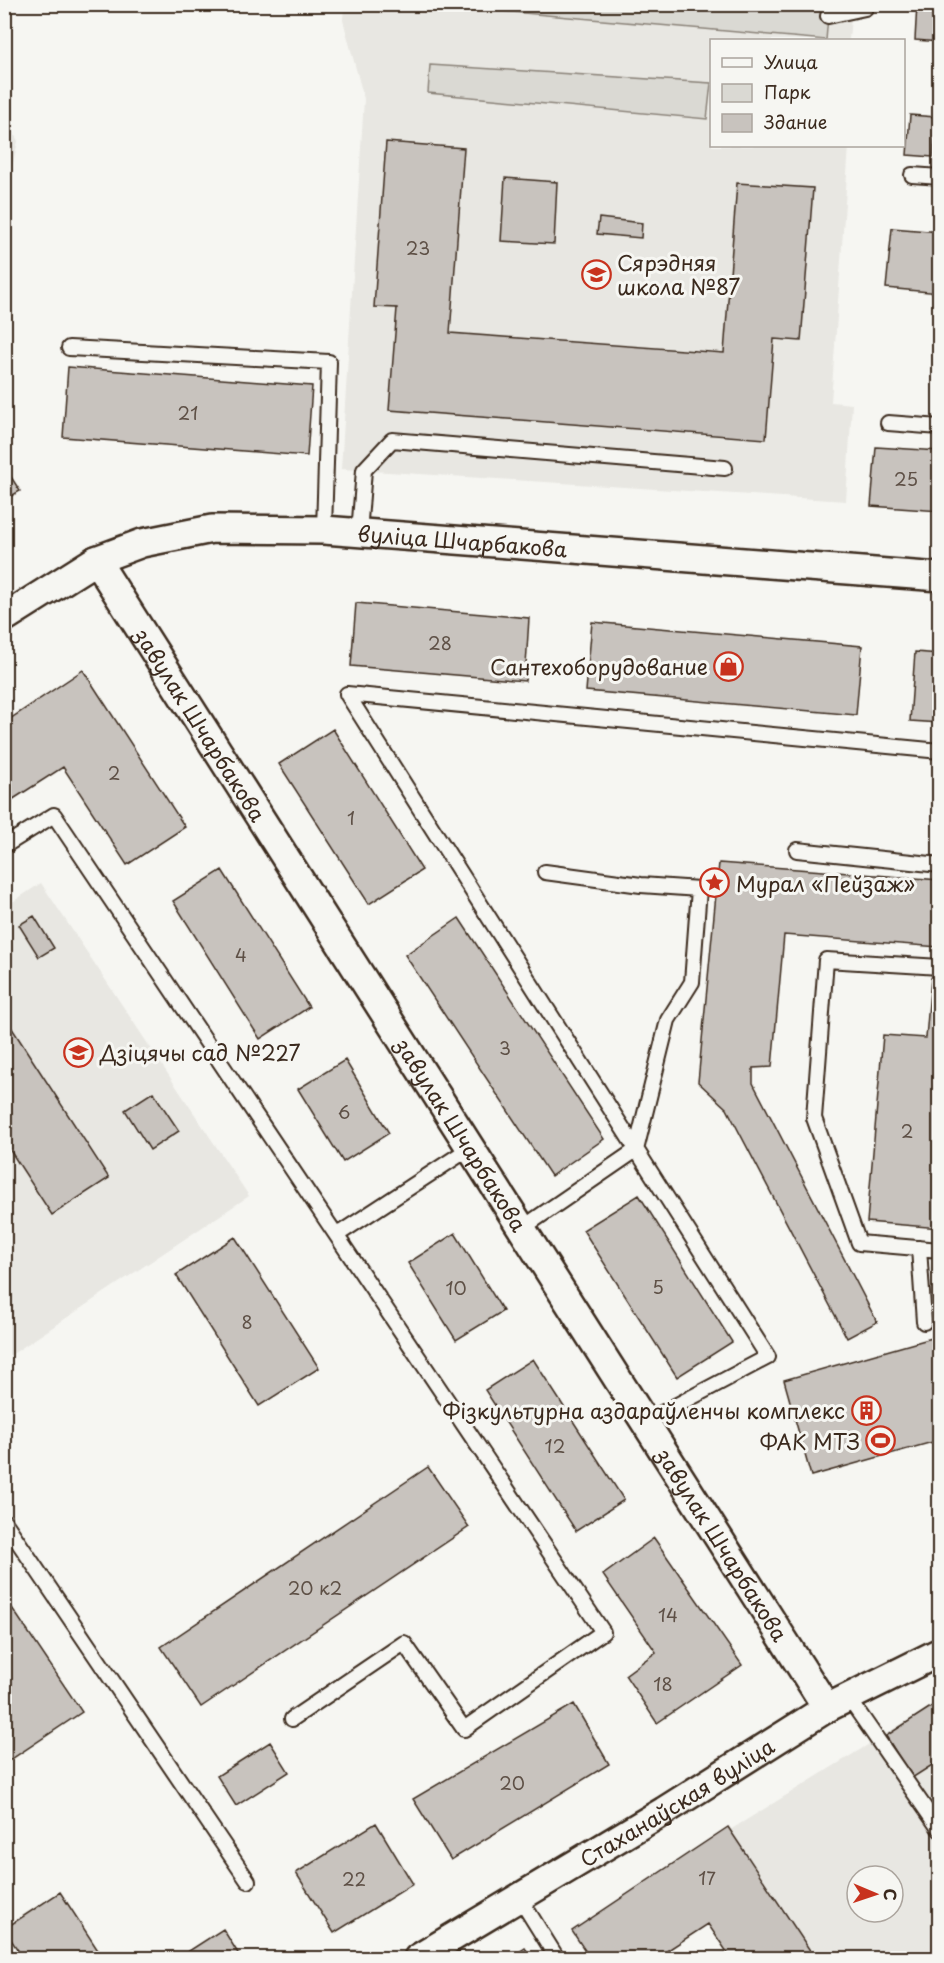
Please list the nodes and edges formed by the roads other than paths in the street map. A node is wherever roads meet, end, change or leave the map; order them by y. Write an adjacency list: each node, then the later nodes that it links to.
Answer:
1 (866, 4): 2 (lane)
2 (828, 16)
3 (912, 175): 4 (lane)
4 (939, 177)
5 (69, 348): 9 (lane)
6 (888, 423): 7 (lane)
7 (939, 427)
8 (725, 468): 10 (lane)
9 (324, 530): 10 (street, вуліца Шчарбакова); 11 (street, вуліца Шчарбакова)
10 (358, 533): 12 (street, вуліца Шчарбакова)
11 (96, 561): 13 (street, вуліца Шчарбакова); 20 (street, завулак Шчарбакова)
12 (939, 577)
13 (4, 618)
14 (939, 751): 21 (lane)
15 (4, 846): 23 (lane)
16 (797, 850): 17 (lane)
17 (939, 865)
18 (545, 872): 21 (lane)
19 (939, 967): 24 (lane)
20 (470, 1149): 22 (street, завулак Шчарбакова); 23 (lane)
21 (636, 1150): 22 (lane); 27 (lane)
22 (521, 1229): 27 (street, завулак Шчарбакова)
23 (337, 1235): 31 (lane)
24 (919, 1248): 25 (lane); 26 (lane)
25 (939, 1250)
26 (924, 1322)
27 (645, 1422): 30 (street, завулак Шчарбакова)
28 (4, 1521): 34 (lane)
29 (939, 1652): 30 (street, Стаханаўская вуліца)
30 (838, 1702): 32 (lane); 35 (street, Стаханаўская вуліца)
31 (292, 1719)
32 (934, 1815): 33 (lane)
33 (939, 1830)
34 (248, 1881)
35 (519, 1897): 36 (street, Стаханаўская вуліца); 37 (lane)
36 (418, 1959)
37 (557, 1959)

